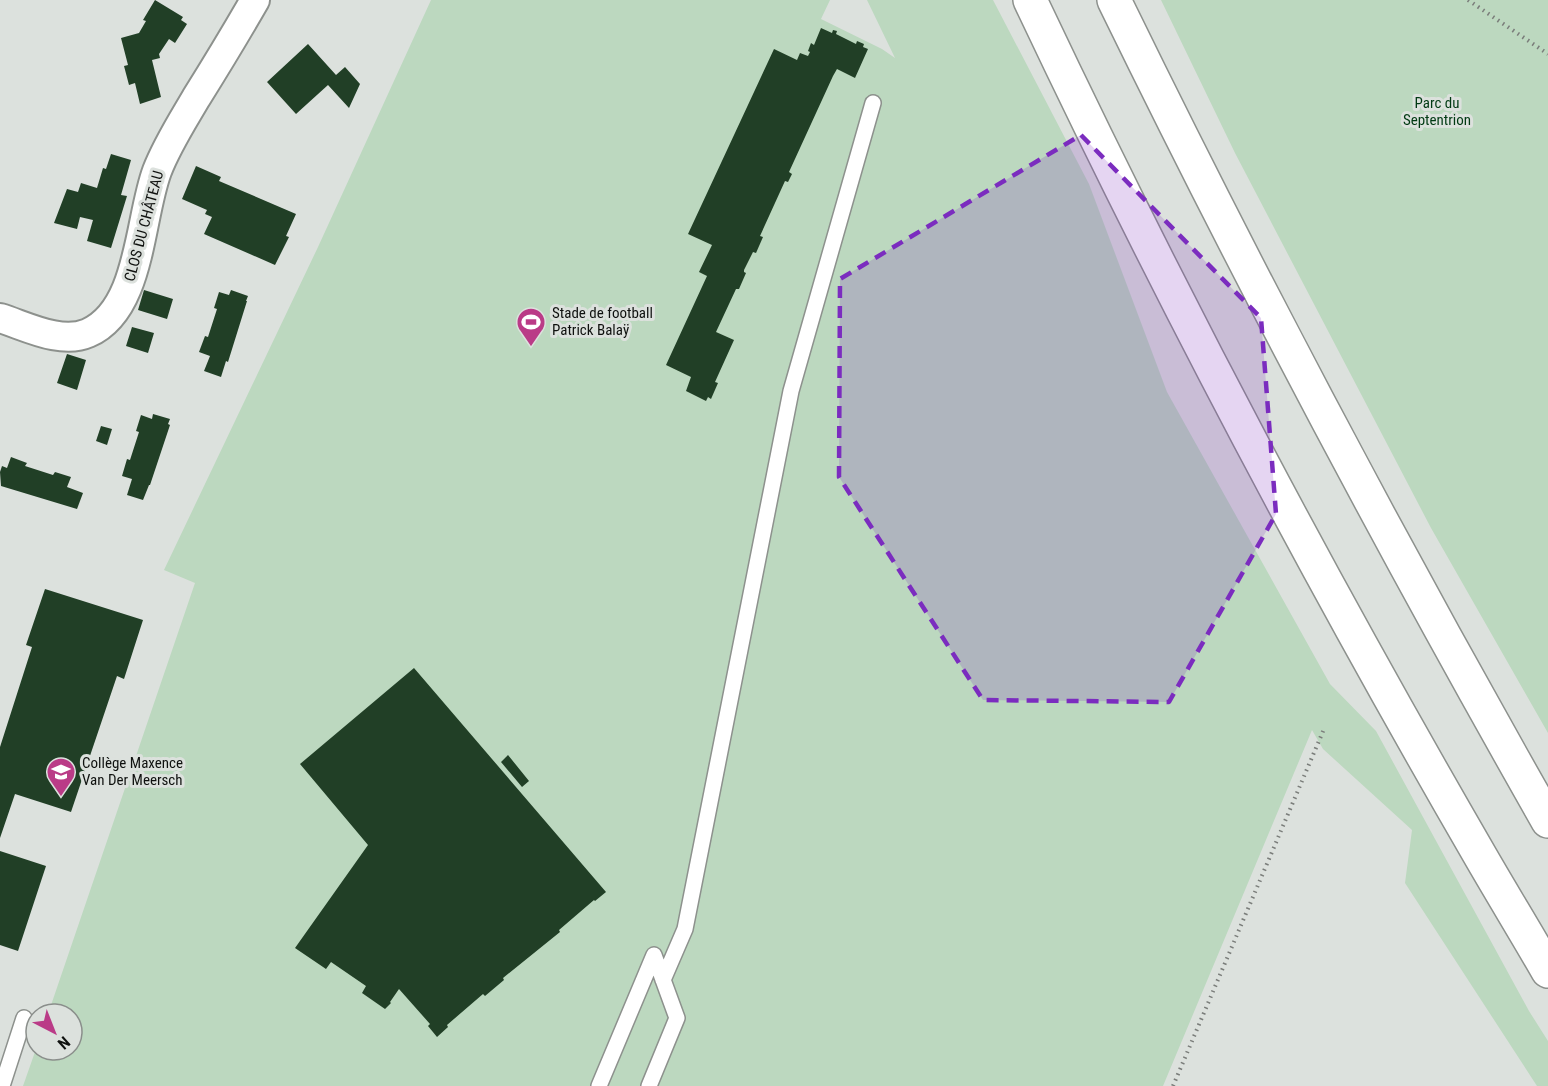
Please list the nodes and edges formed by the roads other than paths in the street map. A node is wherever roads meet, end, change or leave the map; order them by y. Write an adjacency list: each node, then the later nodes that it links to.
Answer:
1 (255, 0): 5 (street, CLOS DU CHÂTEAU)
2 (1030, 0): 7 (highway)
3 (1114, 0): 6 (highway)
4 (873, 102): 8 (lane)
5 (0, 318)
6 (1548, 821)
7 (1548, 971)
8 (663, 980): 11 (lane); 12 (lane)
9 (24, 1018): 10 (lane)
10 (2, 1086)
11 (598, 1086)
12 (649, 1086)

